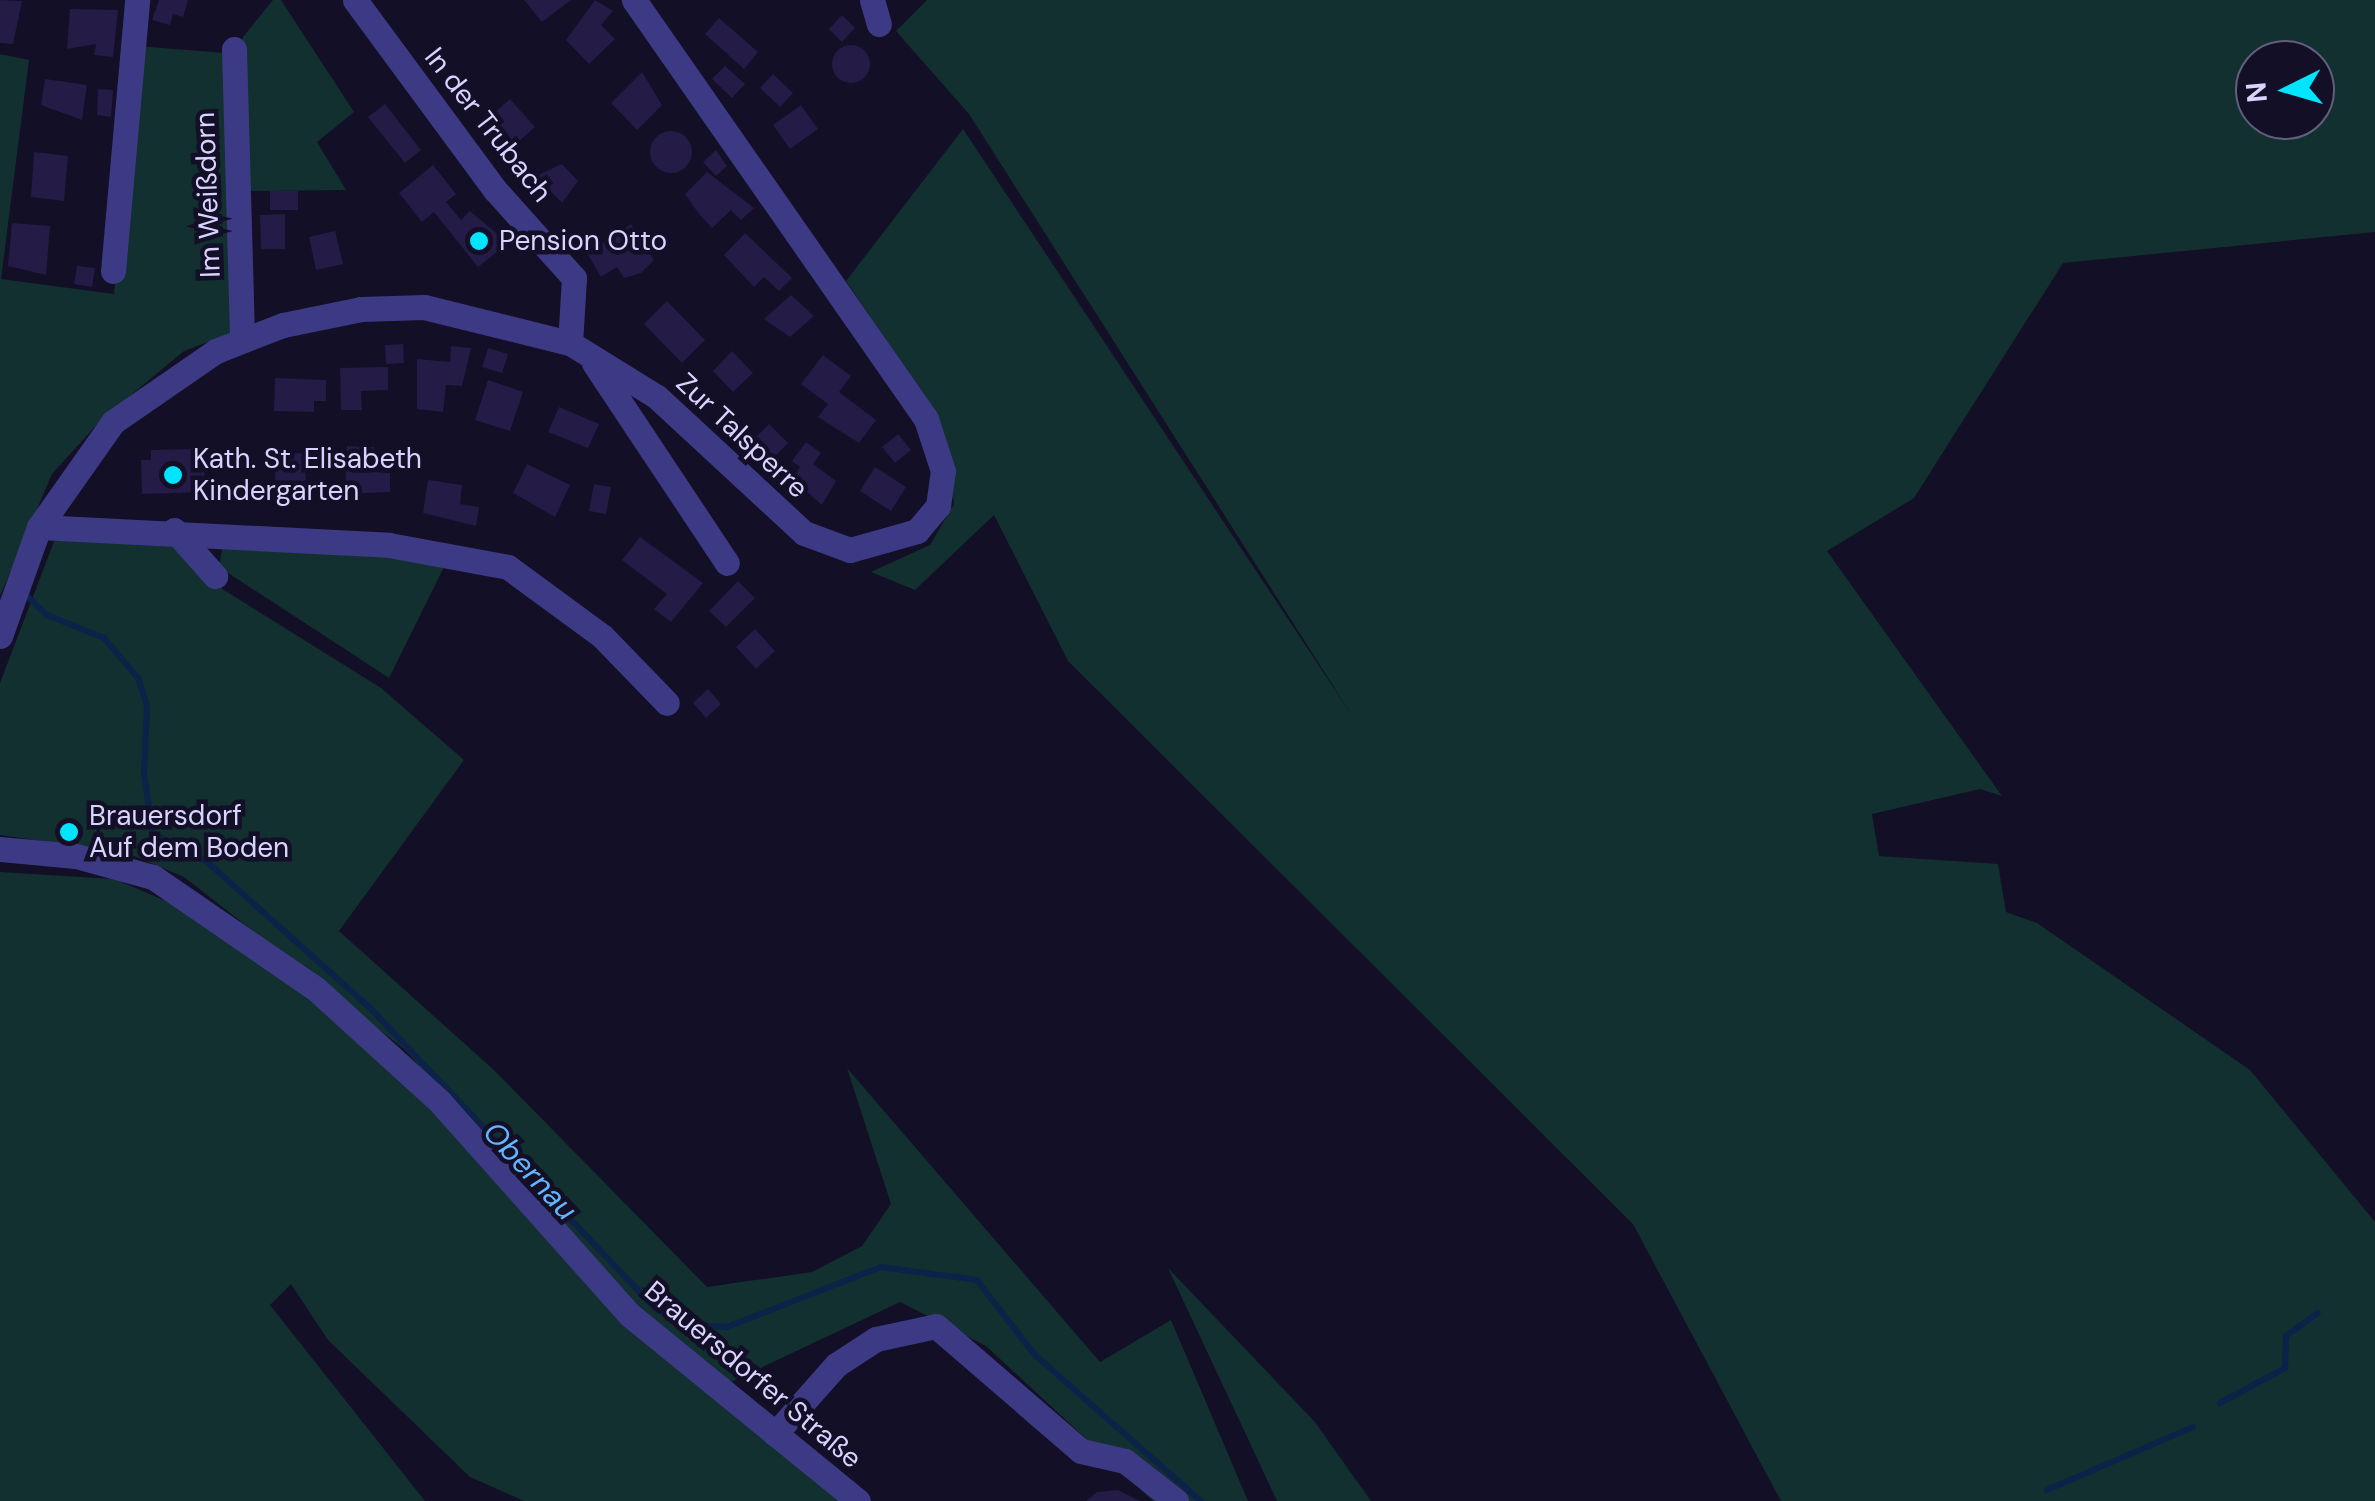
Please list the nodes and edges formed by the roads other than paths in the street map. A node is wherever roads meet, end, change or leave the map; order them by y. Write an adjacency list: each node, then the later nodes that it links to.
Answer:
1 (138, 0): 5 (street)
2 (356, 0): 7 (street, In der Trubach)
3 (634, 0): 7 (street, Zur Talsperre)
4 (234, 49): 6 (street, Im Weißdorn)
5 (112, 271)
6 (242, 340): 7 (street, Zur Talsperre); 8 (street, Zur Talsperre)
7 (579, 349): 10 (street)
8 (39, 527): 9 (street); 12 (street, Zur Talsperre)
9 (174, 530): 11 (street); 13 (street)
10 (727, 563)
11 (215, 576)
12 (0, 636)
13 (667, 703)
14 (0, 848): 15 (street, Brauersdorfer Straße)
15 (775, 1434): 16 (street, Brauersdorfer Straße); 17 (street)
16 (858, 1501)
17 (1176, 1501)

